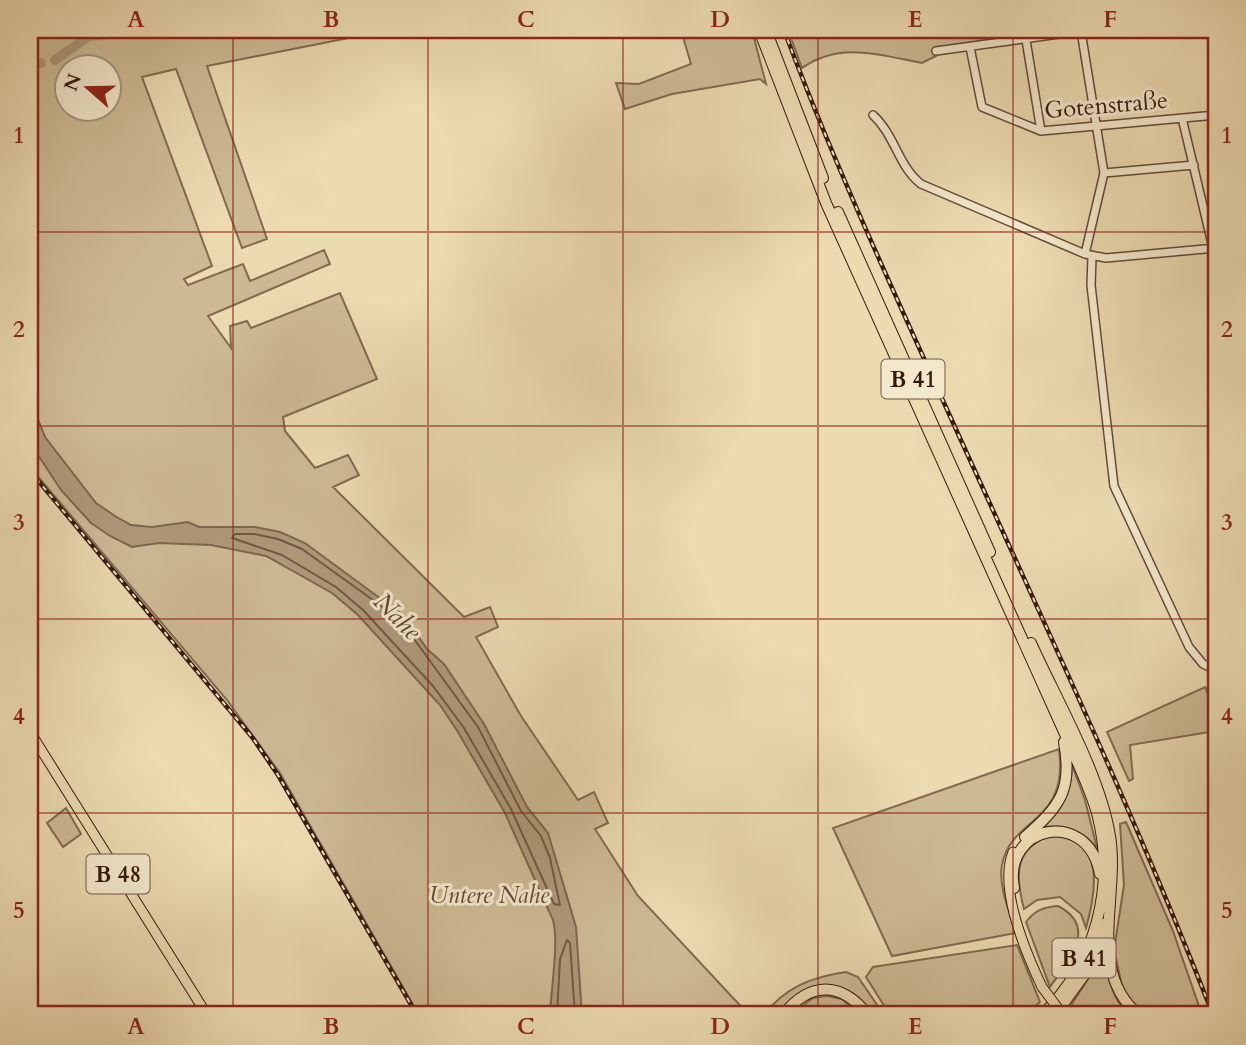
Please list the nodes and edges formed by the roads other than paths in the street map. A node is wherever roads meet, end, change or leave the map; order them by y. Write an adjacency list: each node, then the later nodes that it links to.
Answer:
1 (759, 30): 17 (highway, B 41)
2 (766, 30): 21 (highway, B 41)
3 (1084, 30): 4 (street); 10 (street)
4 (1026, 40): 5 (street); 11 (street)
5 (970, 47): 6 (street); 11 (street, Gotenstraße)
6 (936, 51)
7 (873, 115): 15 (street)
8 (1216, 115): 9 (street, Gotenstraße)
9 (1182, 118): 10 (street, Gotenstraße); 12 (street)
10 (1097, 126): 11 (street, Gotenstraße); 13 (street)
11 (1041, 131)
12 (1194, 165): 13 (street); 14 (street)
13 (1104, 173): 15 (street)
14 (1215, 248): 15 (street)
15 (1088, 255): 16 (street)
16 (1216, 670)
17 (1061, 728): 19 (highway, B 41); 21 (highway, B 41)
18 (30, 732): 23 (main road, B 48)
19 (1013, 852): 22 (main road, B 41)
20 (1014, 888): 21 (highway, B 41); 22 (main road, B 41)
21 (1107, 895): 26 (highway, B 41); 27 (highway, B 41); 29 (highway, B 41)
22 (1035, 972): 28 (main road, B 41, bridge)
23 (207, 1015)
24 (783, 1015): 25 (highway)
25 (867, 1015)
26 (1042, 1015)
27 (1055, 1015)
28 (1063, 1015)
29 (1139, 1015)

